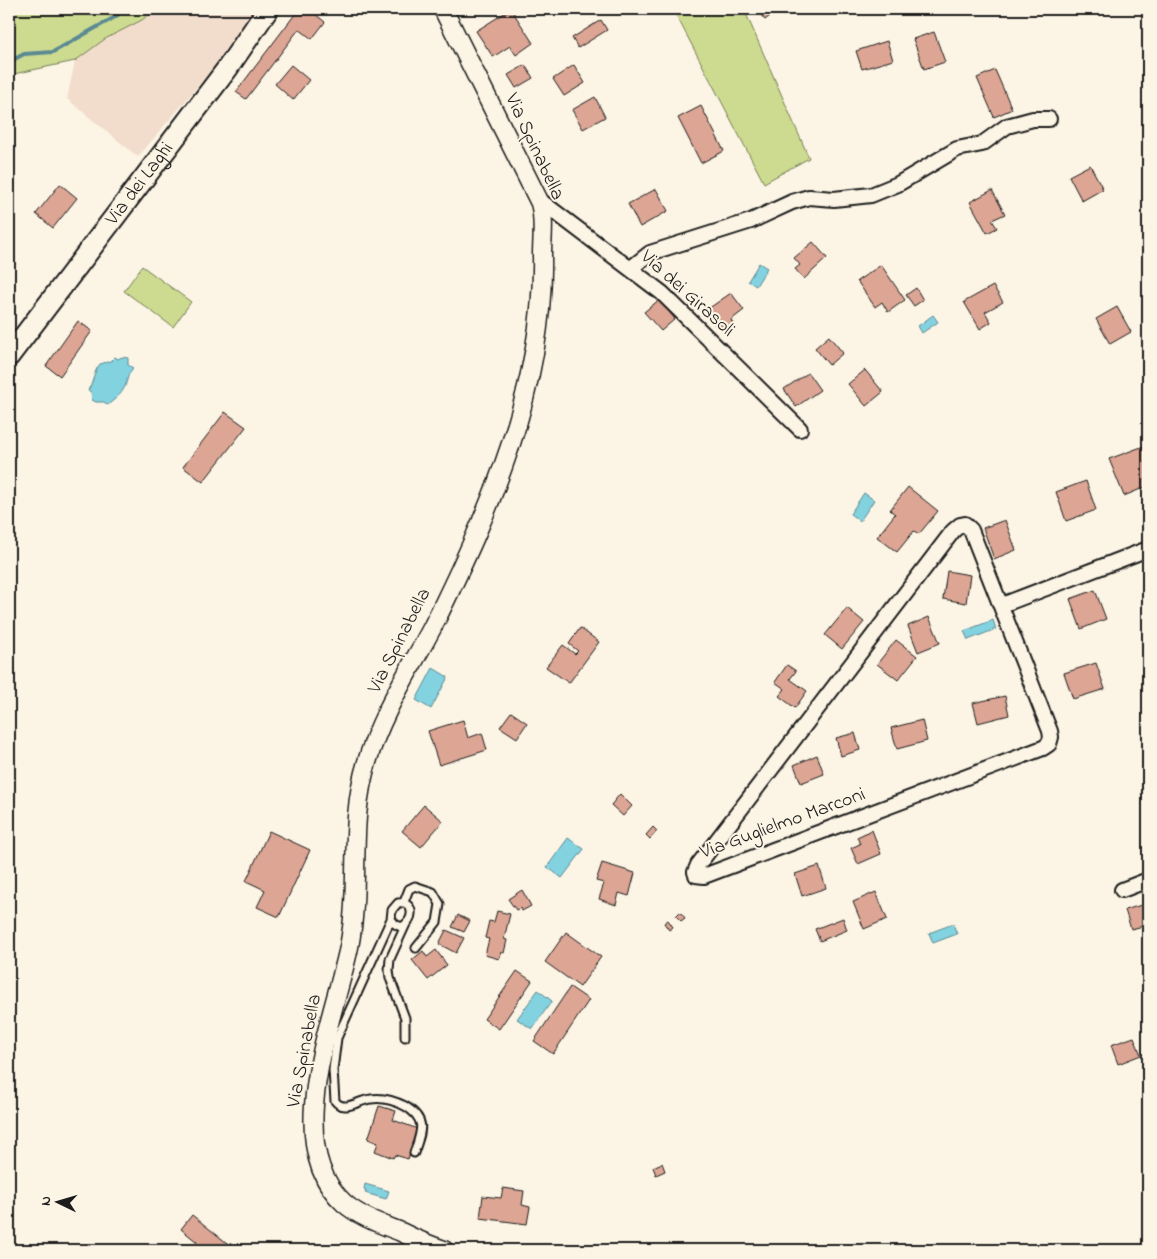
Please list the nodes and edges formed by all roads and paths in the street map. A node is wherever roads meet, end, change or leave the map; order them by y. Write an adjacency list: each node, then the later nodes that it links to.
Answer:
1 (268, 9): 6 (main road, Via dei Laghi)
2 (443, 9): 4 (street, Via Spinabella)
3 (1049, 119): 5 (street)
4 (538, 199): 5 (street, Via dei Girasoli); 16 (street, Via Spinabella)
5 (631, 268): 7 (street, Via dei Girasoli)
6 (9, 356)
7 (800, 429)
8 (1148, 549): 9 (street)
9 (1002, 605): 9 (street, Via Guglielmo Marconi)
10 (1148, 880): 11 (street)
11 (1122, 890)
12 (404, 902): 13 (lane); 14 (lane); 15 (lane)
13 (391, 919): 14 (lane); 16 (lane)
14 (406, 924): 17 (lane)
15 (416, 948)
16 (331, 1037): 18 (lane); 19 (street, Via Spinabella)
17 (405, 1038)
18 (414, 1153)
19 (444, 1250)

